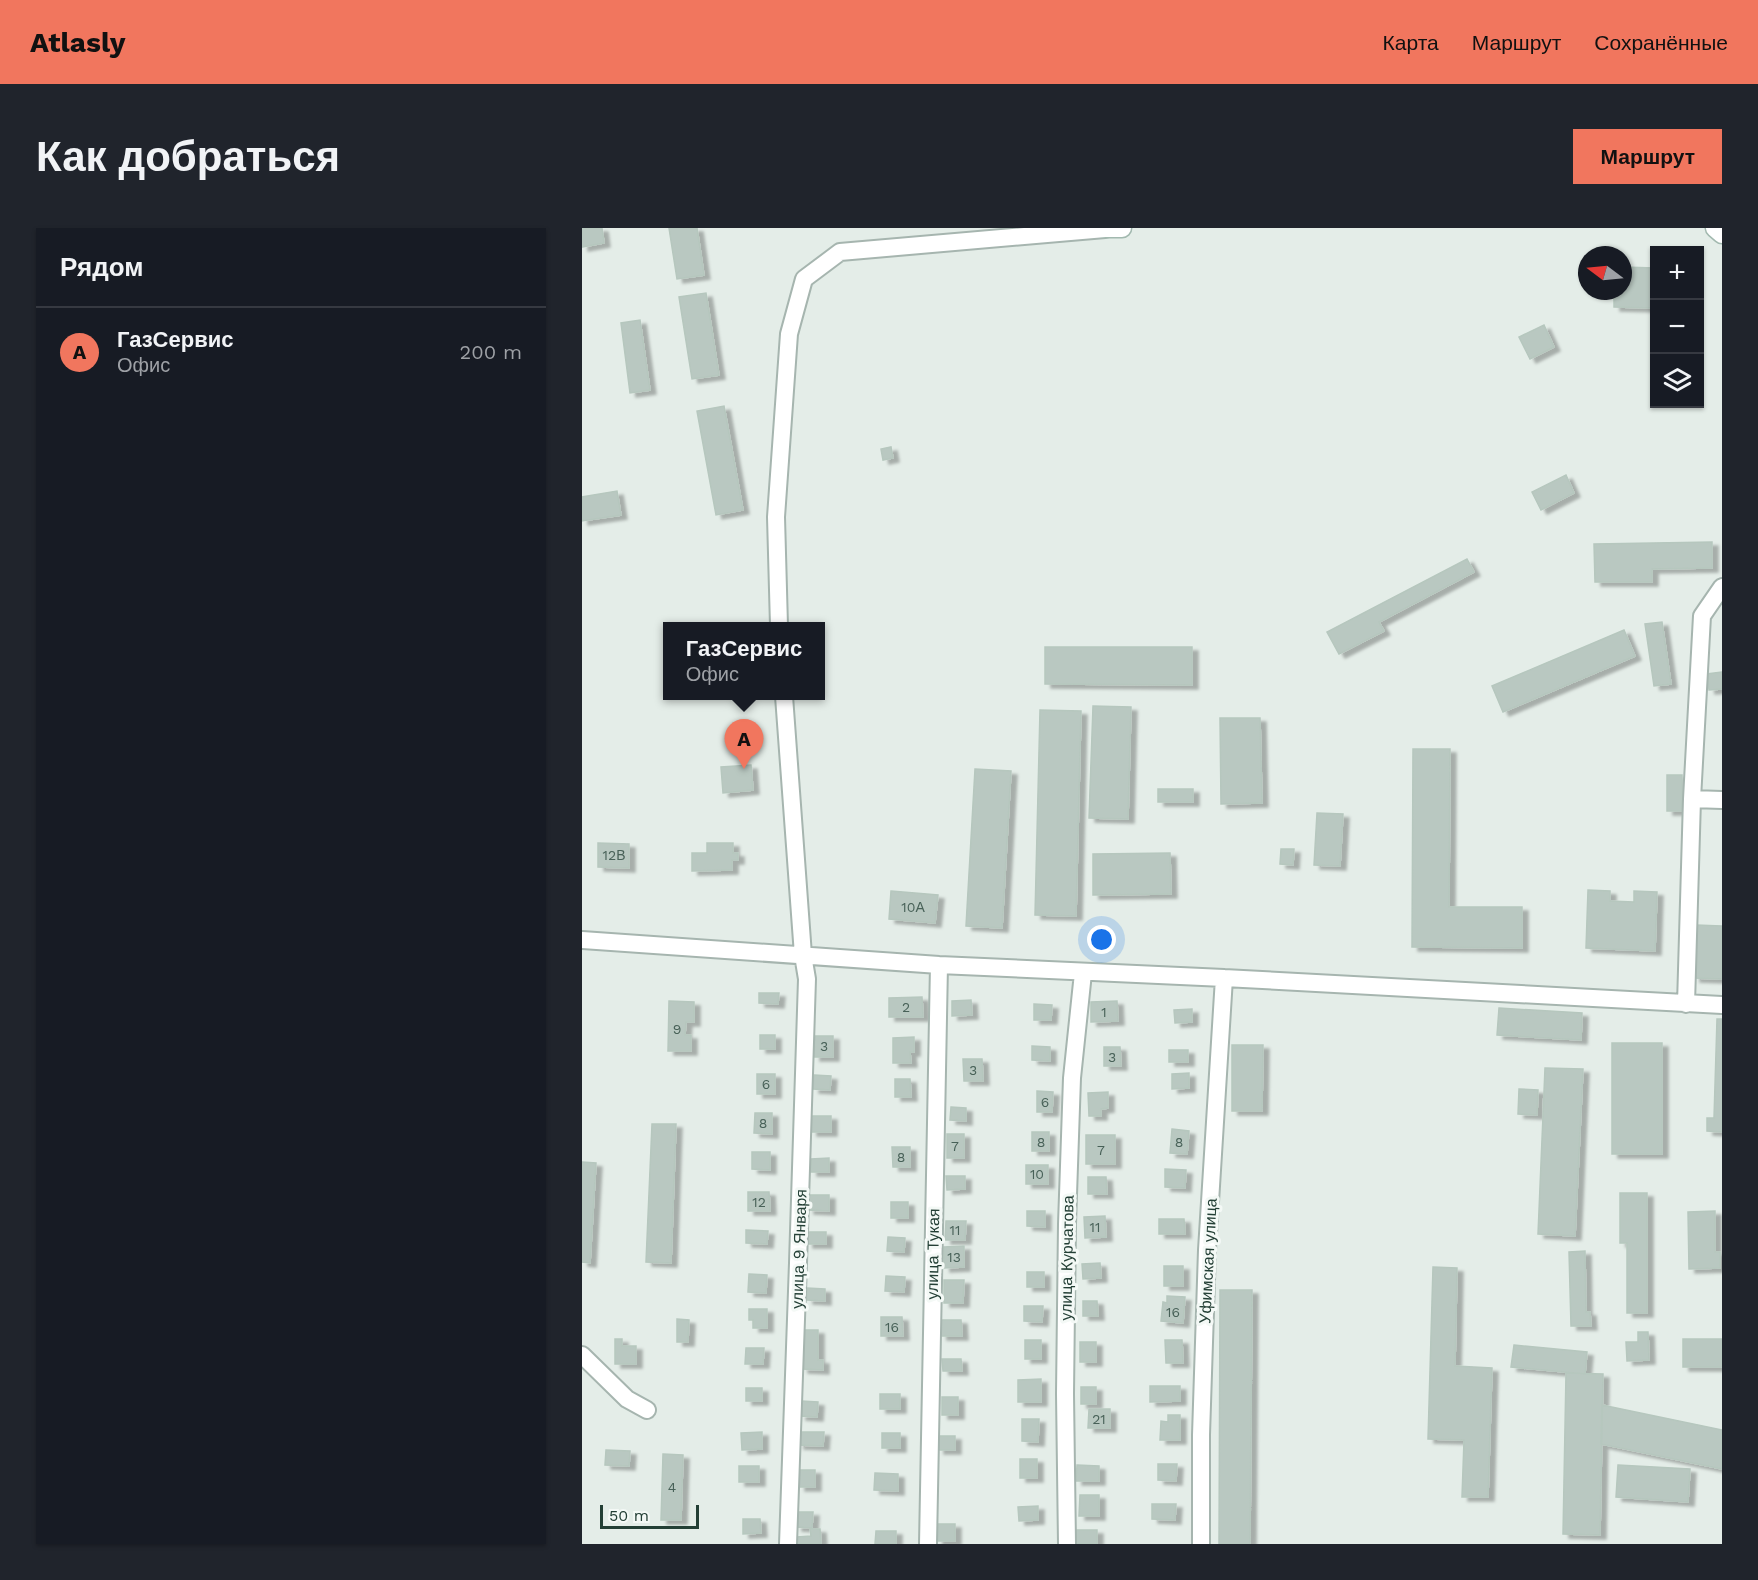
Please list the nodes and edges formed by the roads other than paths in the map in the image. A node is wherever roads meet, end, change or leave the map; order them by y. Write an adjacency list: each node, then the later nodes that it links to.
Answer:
1 (1110, 228): 5 (street)
2 (1715, 228): 3 (street)
3 (1722, 234)
4 (1722, 587): 7 (street)
5 (779, 622)
6 (784, 700): 10 (street, улица 9 Января)
7 (1692, 799): 8 (street); 14 (street)
8 (1722, 800)
9 (582, 940): 10 (street)
10 (802, 955): 11 (street); 18 (street, улица 9 Января)
11 (939, 965): 12 (street); 19 (street, улица Тукая)
12 (1083, 973): 13 (street); 20 (street, улица Курчатова)
13 (1224, 978): 14 (street); 21 (street, Уфимская улица)
14 (1686, 1004): 15 (street)
15 (1722, 1005)
16 (582, 1355): 17 (street)
17 (647, 1410)
18 (788, 1544)
19 (928, 1544)
20 (1066, 1544)
21 (1201, 1544)

